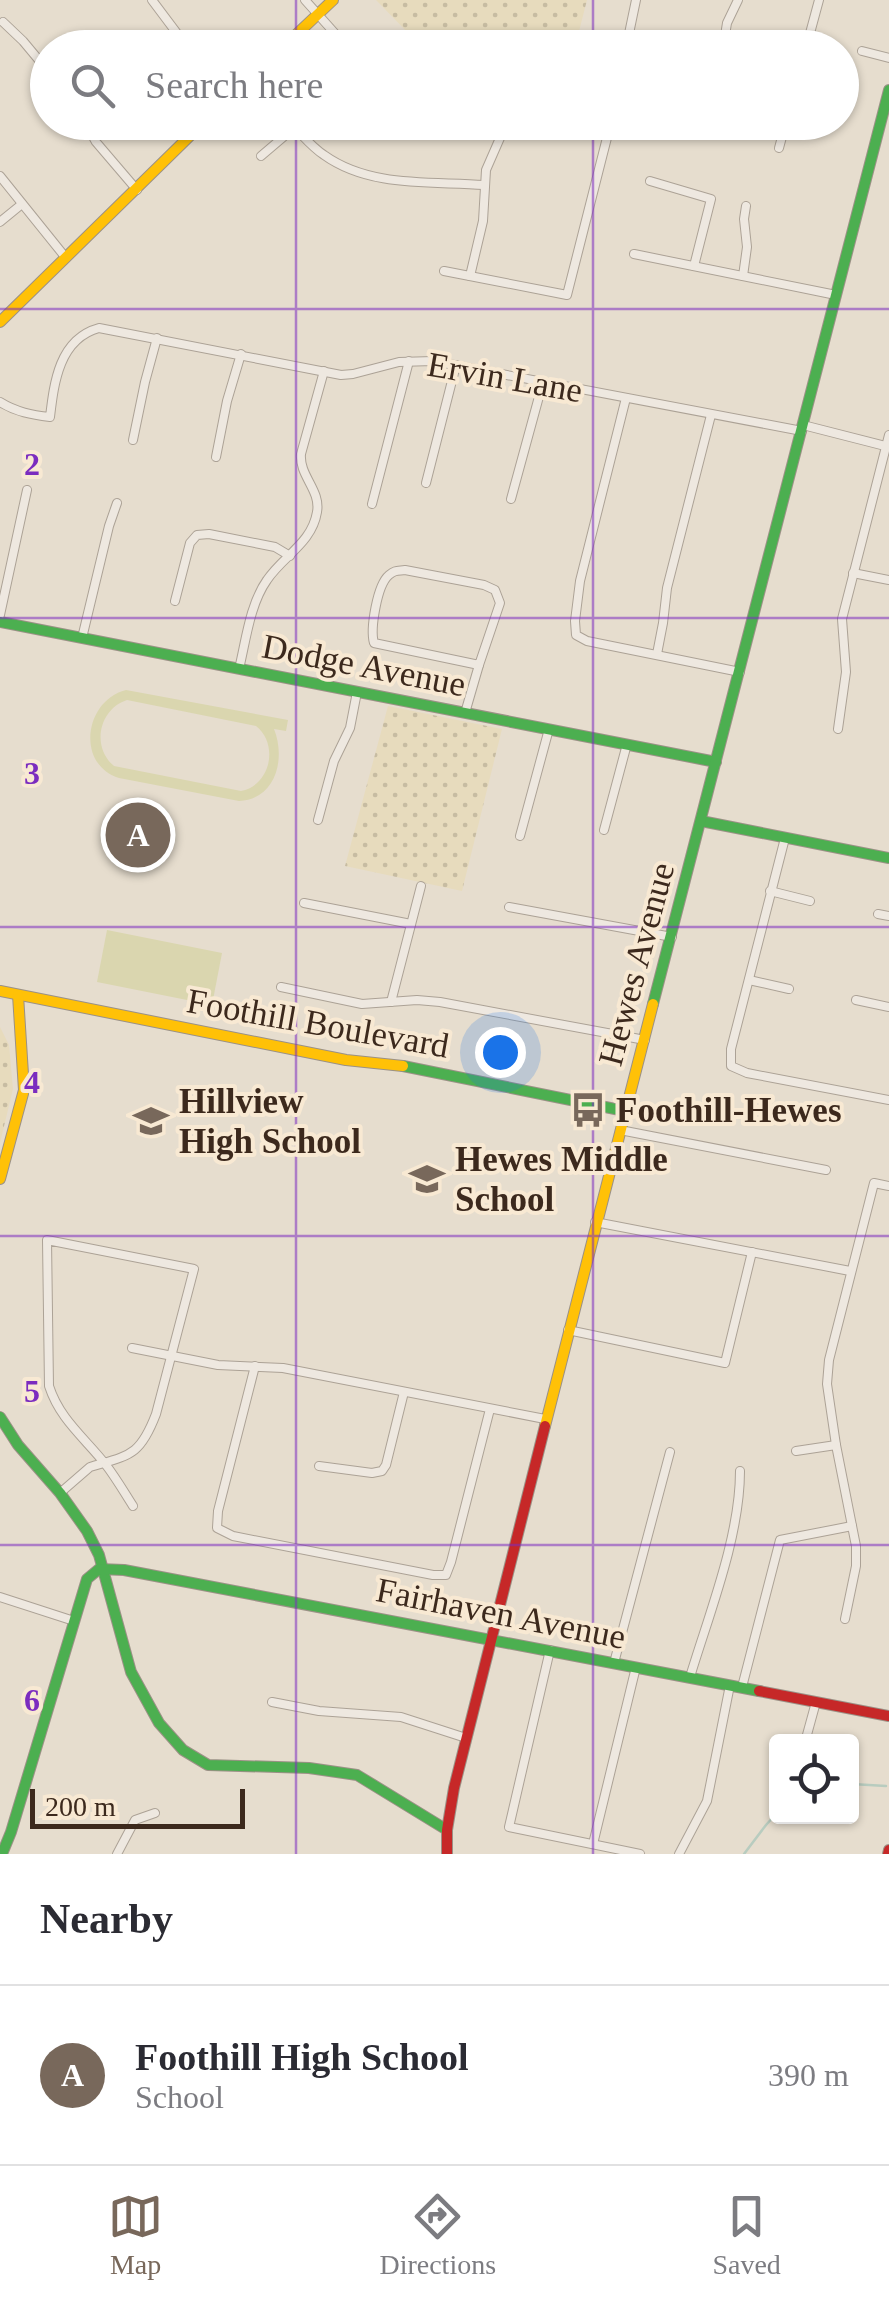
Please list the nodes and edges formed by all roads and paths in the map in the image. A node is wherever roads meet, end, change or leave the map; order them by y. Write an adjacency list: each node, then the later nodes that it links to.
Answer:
1 (152, 0): 9 (street)
2 (304, 0): 7 (street)
3 (333, 0): 7 (street)
4 (636, 0): 12 (street)
5 (738, 0): 13 (street)
6 (819, 0): 14 (street)
7 (317, 15): 10 (street); 11 (street)
8 (4, 22): 15 (street)
9 (174, 30)
10 (301, 30)
11 (331, 30)
12 (630, 30)
13 (726, 30)
14 (811, 30)
15 (30, 49)
16 (862, 51): 17 (street)
17 (889, 58)
18 (889, 90): 41 (street, Hewes Avenue)
19 (95, 140): 31 (street)
20 (186, 140): 31 (street)
21 (280, 140): 27 (street)
22 (310, 140): 30 (street)
23 (499, 140): 30 (street)
24 (606, 140): 39 (street)
25 (782, 140): 26 (street)
26 (780, 148)
27 (261, 156)
28 (0, 176): 32 (street)
29 (650, 181): 37 (street)
30 (484, 185): 39 (street)
31 (137, 190): 36 (street)
32 (22, 204): 34 (street); 36 (street)
33 (746, 206): 40 (street)
34 (0, 222)
35 (634, 254): 37 (street)
36 (66, 258): 42 (street)
37 (694, 266): 40 (street)
38 (444, 271): 39 (street)
39 (470, 276)
40 (743, 276): 41 (street)
41 (836, 295): 52 (street, Hewes Avenue)
42 (0, 322)
43 (157, 338): 44 (street, Ervin Lane); 50 (street, Ervin Lane); 54 (street)
44 (241, 354): 47 (street, Ervin Lane); 56 (street)
45 (409, 360): 46 (street, Ervin Lane); 47 (street, Ervin Lane); 61 (street)
46 (456, 366): 48 (street, Ervin Lane); 57 (street)
47 (324, 371): 62 (street)
48 (543, 382): 49 (street, Ervin Lane); 59 (street)
49 (626, 398): 51 (street, Ervin Lane); 68 (street)
50 (0, 402)
51 (711, 414): 52 (street, Ervin Lane); 68 (street)
52 (802, 428): 55 (street, Ervin Lane); 71 (street, Hewes Avenue)
53 (889, 435): 55 (street)
54 (133, 440)
55 (888, 447): 63 (street)
56 (216, 456)
57 (426, 483)
58 (26, 490): 66 (street)
59 (511, 499)
60 (117, 503): 67 (street)
61 (372, 504)
62 (290, 556): 65 (street); 70 (street)
63 (852, 573): 64 (street); 75 (street)
64 (889, 580)
65 (175, 601)
66 (0, 619): 67 (street, Dodge Avenue)
67 (82, 638): 70 (street, Dodge Avenue)
68 (657, 654): 71 (street)
69 (480, 665): 69 (street); 73 (street)
70 (240, 669): 72 (street, Dodge Avenue)
71 (740, 672): 77 (street, Hewes Avenue)
72 (358, 692): 73 (street, Dodge Avenue); 78 (street)
73 (465, 713): 74 (street, Dodge Avenue)
74 (549, 729): 76 (street, Dodge Avenue); 81 (street)
75 (838, 729)
76 (626, 744): 77 (street, Dodge Avenue); 80 (street)
77 (716, 762): 79 (street, Hewes Avenue)
78 (318, 820)
79 (702, 821): 82 (street); 92 (street, Hewes Avenue)
80 (604, 830)
81 (520, 836)
82 (785, 838): 83 (street); 85 (street)
83 (889, 858)
84 (422, 886): 91 (street)
85 (770, 891): 86 (street); 93 (street)
86 (810, 901)
87 (304, 903): 91 (street)
88 (510, 907): 92 (street)
89 (878, 914): 90 (street)
90 (889, 916)
91 (411, 924): 99 (street)
92 (672, 937): 101 (street, Hewes Avenue)
93 (749, 980): 95 (street); 102 (street)
94 (281, 988): 99 (street)
95 (789, 990)
96 (0, 991): 97 (street, Foothill Boulevard)
97 (18, 995): 103 (street, Foothill Boulevard); 106 (street)
98 (856, 1000): 100 (street)
99 (391, 1002): 101 (street)
100 (889, 1007)
101 (645, 1040): 103 (street, Hewes Avenue)
102 (889, 1100)
103 (625, 1111): 104 (street, Hewes Avenue)
104 (620, 1130): 105 (street); 108 (street, Hewes Avenue)
105 (826, 1170)
106 (0, 1179)
107 (889, 1186): 110 (street)
108 (595, 1222): 109 (street); 111 (street, Hewes Avenue)
109 (752, 1252): 110 (street); 111 (street)
110 (850, 1272): 119 (street)
111 (568, 1330): 118 (street, Hewes Avenue)
112 (132, 1348): 113 (street)
113 (172, 1355): 114 (street); 122 (street); 122 (street)
114 (255, 1366): 115 (street); 116 (street)
115 (404, 1392): 116 (street); 123 (street)
116 (490, 1409): 118 (street)
117 (0, 1416): 125 (street)
118 (545, 1420): 132 (street, Hewes Avenue)
119 (836, 1445): 120 (street); 127 (street)
120 (796, 1451)
121 (670, 1452): 134 (street)
122 (105, 1464): 125 (street); 126 (street)
123 (320, 1466)
124 (740, 1471): 136 (street)
125 (60, 1493): 128 (street)
126 (133, 1506)
127 (852, 1526): 130 (street); 137 (street)
128 (103, 1568): 131 (street); 132 (street, Fairhaven Avenue); 144 (street)
129 (0, 1596): 131 (street)
130 (846, 1618)
131 (74, 1620): 146 (street)
132 (492, 1640): 133 (street, Fairhaven Avenue); 142 (street, Hewes Avenue)
133 (550, 1650): 134 (street, Fairhaven Avenue); 145 (street)
134 (614, 1663): 135 (street, Fairhaven Avenue)
135 (636, 1667): 136 (street, Fairhaven Avenue); 145 (street)
136 (690, 1677): 137 (street, Fairhaven Avenue)
137 (736, 1686): 139 (street, Fairhaven Avenue); 150 (street)
138 (272, 1702): 142 (street)
139 (816, 1702): 140 (street, Fairhaven Avenue); 141 (street)
140 (889, 1716)
141 (807, 1734)
142 (466, 1738): 144 (street, Hewes Avenue)
143 (155, 1813): 147 (street)
144 (447, 1830): 148 (street, Hewes Avenue)
145 (593, 1844): 149 (street)
146 (2, 1854)
147 (117, 1854)
148 (447, 1854)
149 (640, 1854)
150 (679, 1854)

